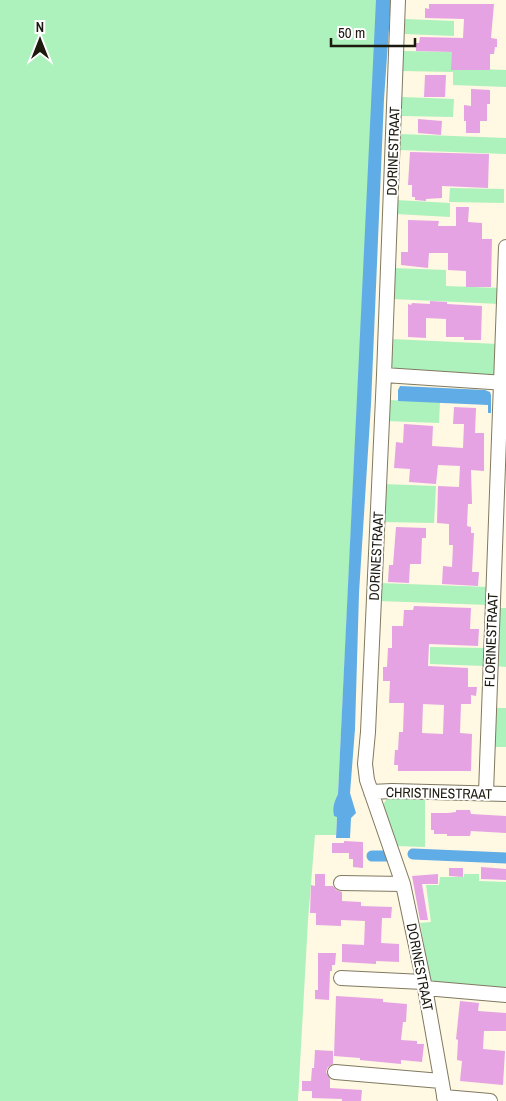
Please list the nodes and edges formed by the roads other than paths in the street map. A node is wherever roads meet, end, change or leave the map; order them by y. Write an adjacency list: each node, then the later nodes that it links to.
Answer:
1 (398, 0): 3 (street, DORINESTRAAT)
2 (506, 247): 4 (street, FLORINESTRAAT)
3 (384, 375): 4 (street); 5 (street, DORINESTRAAT)
4 (504, 383): 6 (street, FLORINESTRAAT)
5 (371, 792): 6 (street, CHRISTINESTRAAT); 9 (street, DORINESTRAAT)
6 (486, 793): 7 (street, CHRISTINESTRAAT)
7 (506, 794)
8 (341, 883): 9 (street)
9 (403, 884): 11 (street, DORINESTRAAT)
10 (341, 978): 11 (street)
11 (424, 985): 12 (street); 14 (street, DORINESTRAAT)
12 (506, 995)
13 (335, 1072): 14 (street)
14 (441, 1081): 15 (street, DORINESTRAAT)
15 (445, 1099): 16 (street)
16 (490, 1101)

